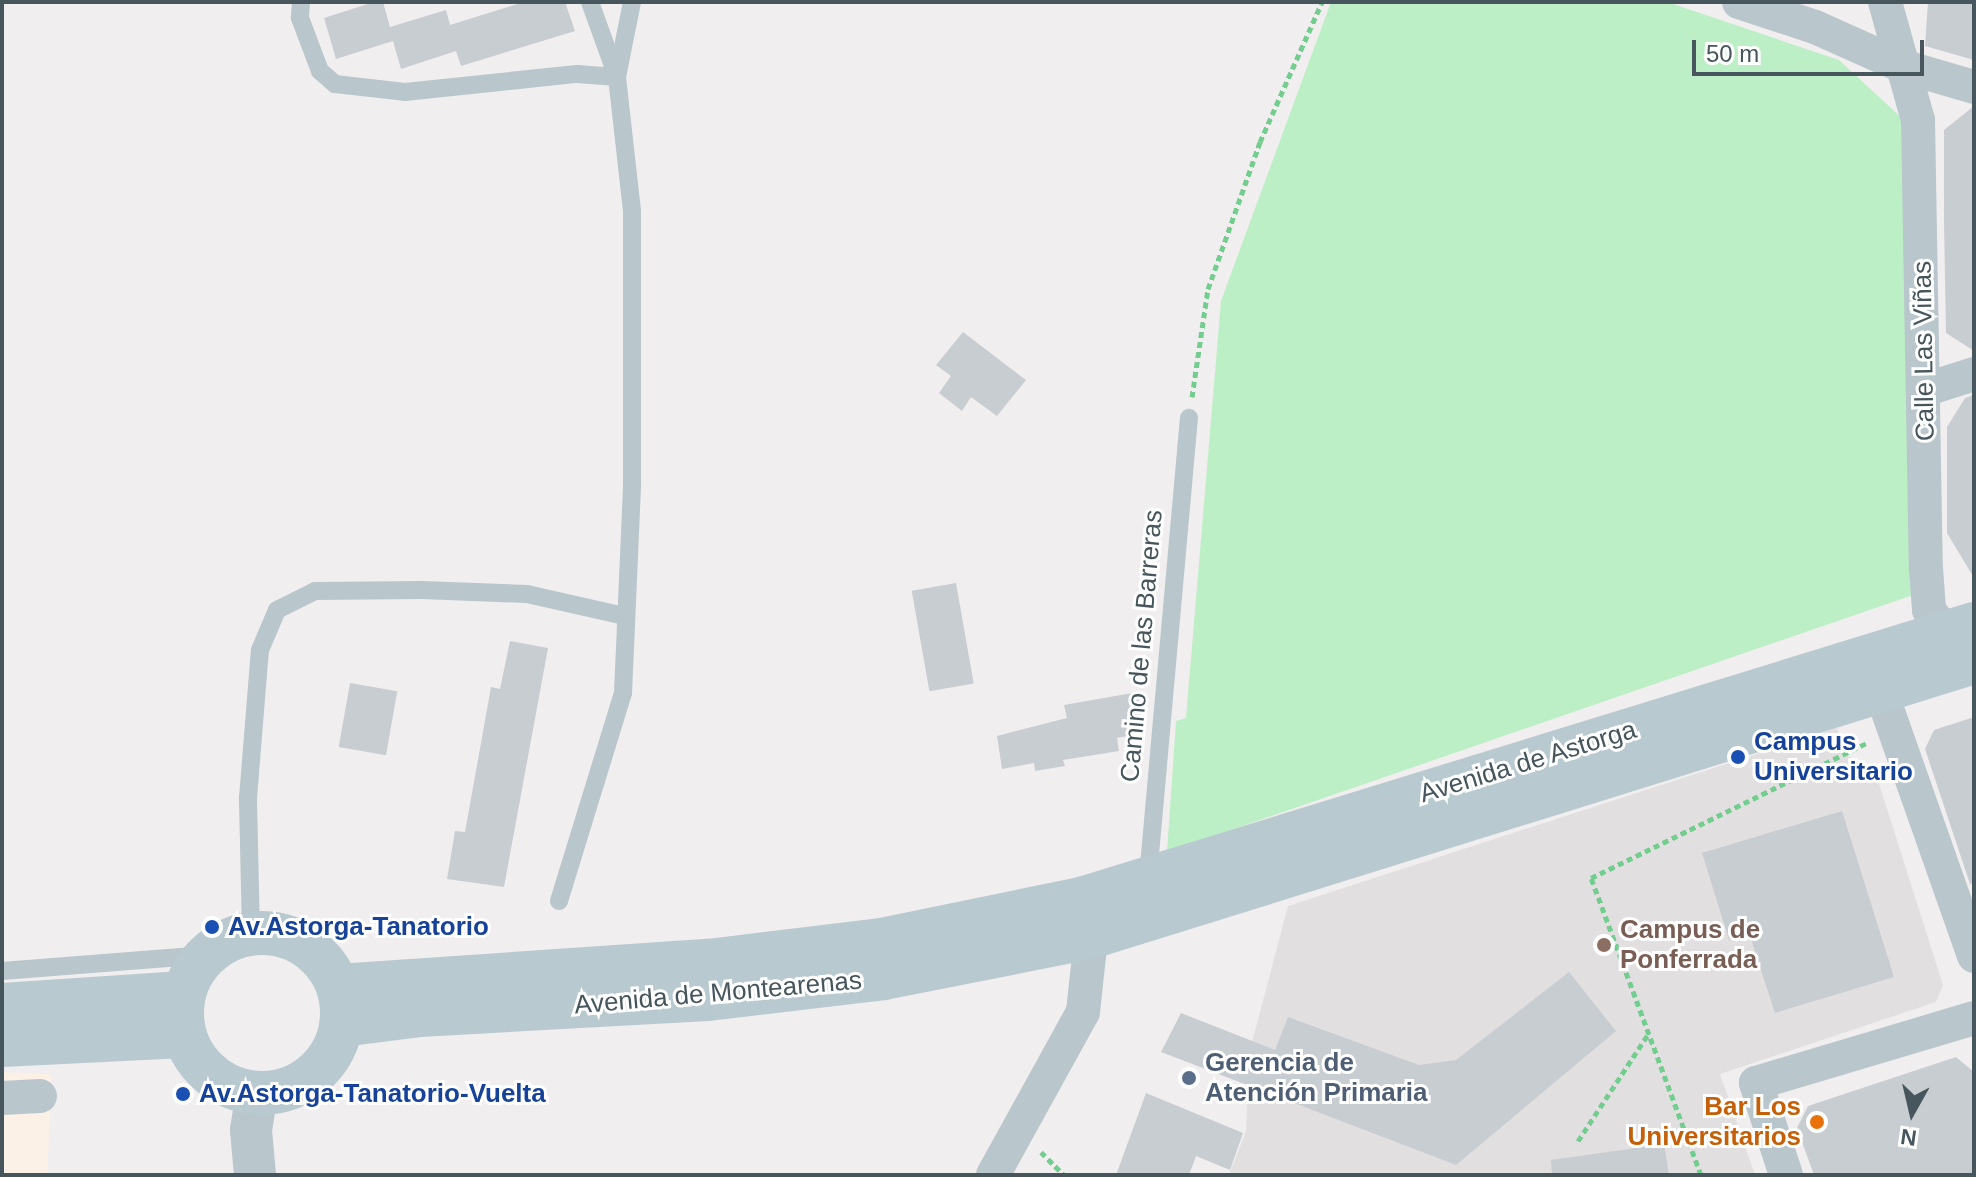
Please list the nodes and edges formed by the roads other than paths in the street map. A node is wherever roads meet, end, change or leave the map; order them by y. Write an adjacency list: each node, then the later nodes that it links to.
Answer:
1 (301, 2): 7 (lane)
2 (590, 2): 7 (lane)
3 (632, 2): 7 (lane)
4 (1739, 2): 6 (street)
5 (1885, 2): 6 (street, Calle Las Viñas)
6 (1902, 66): 8 (street); 10 (street, Calle Las Viñas)
7 (617, 77): 12 (lane)
8 (1974, 87)
9 (1974, 374): 10 (street)
10 (1927, 389): 13 (street, Calle Las Viñas)
11 (1189, 418): 15 (lane, Camino de las Barreras)
12 (625, 616): 16 (lane); 18 (lane)
13 (1964, 640): 14 (main road, Avenida de Astorga); 15 (main road, Avenida de Astorga)
14 (1880, 689): 17 (main road, Avenida de Astorga); 20 (street)
15 (1148, 880): 17 (main road, Avenida de Astorga)
16 (559, 901)
17 (1086, 918): 24 (main road, Avenida de Montearenas); 32 (street)
18 (251, 933): 19 (main road); 24 (main road)
19 (206, 955): 21 (lane); 22 (main road)
20 (1974, 956)
21 (2, 971)
22 (183, 993): 23 (main road); 26 (main road)
23 (2, 1005)
24 (340, 1005): 28 (main road)
25 (1974, 1018): 33 (street)
26 (184, 1036): 27 (main road); 28 (main road)
27 (2, 1045)
28 (257, 1093): 31 (street)
29 (40, 1096): 30 (street)
30 (2, 1098)
31 (255, 1175)
32 (993, 1175)
33 (1786, 1175)

